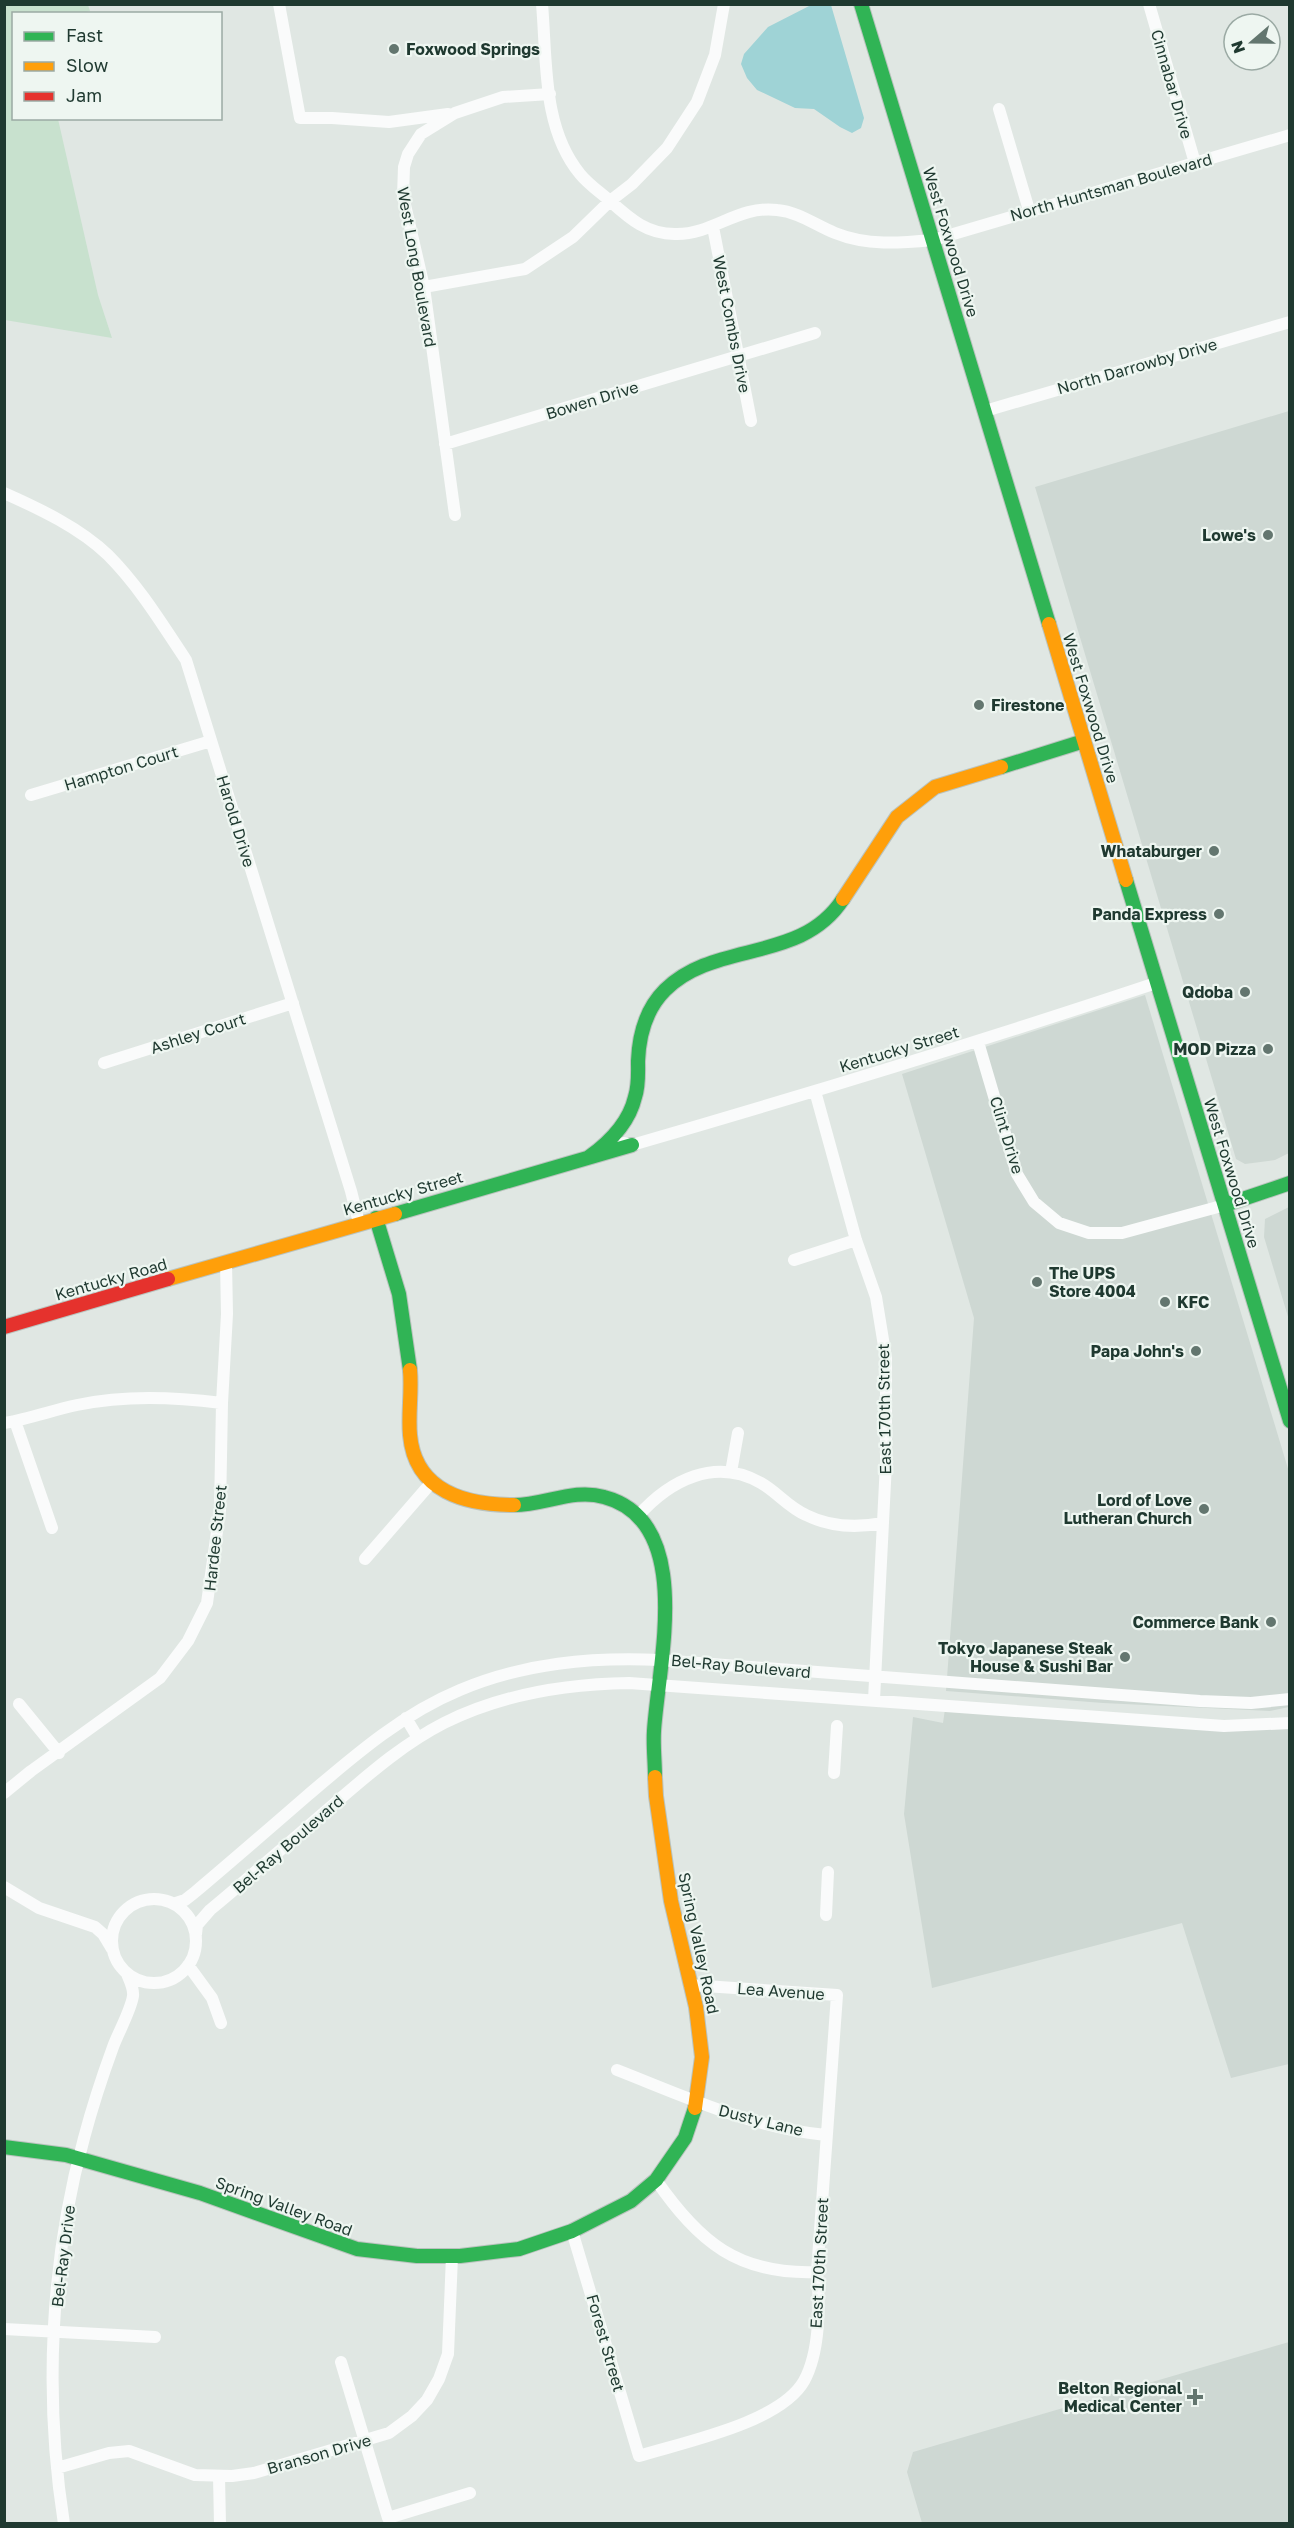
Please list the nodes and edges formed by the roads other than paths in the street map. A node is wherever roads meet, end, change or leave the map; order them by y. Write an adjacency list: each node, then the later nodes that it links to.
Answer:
1 (279, 4): 9 (street)
2 (542, 4): 6 (street, North Huntsman Boulevard)
3 (724, 4): 13 (street)
4 (861, 4): 16 (street, West Foxwood Drive)
5 (1149, 4): 12 (street, Cinnabar Drive)
6 (550, 94): 8 (street); 13 (street, North Huntsman Boulevard)
7 (999, 109): 14 (street)
8 (455, 113): 9 (street); 10 (street, West Long Boulevard)
9 (408, 119): 10 (street)
10 (427, 129): 17 (street, West Long Boulevard)
11 (1290, 135): 12 (street, North Huntsman Boulevard)
12 (1195, 163): 14 (street, North Huntsman Boulevard)
13 (610, 201): 15 (street, North Huntsman Boulevard); 17 (street)
14 (1029, 210): 16 (street, North Huntsman Boulevard)
15 (713, 227): 16 (street, North Huntsman Boulevard); 20 (street, West Combs Drive)
16 (933, 240): 21 (street, West Foxwood Drive)
17 (423, 287): 23 (street, West Long Boulevard)
18 (1290, 322): 21 (street, North Darrowby Drive)
19 (815, 333): 20 (street, Bowen Drive)
20 (739, 356): 22 (street, West Combs Drive); 23 (street, Bowen Drive)
21 (985, 411): 27 (street, West Foxwood Drive)
22 (751, 421)
23 (445, 444): 25 (street, West Long Boulevard)
24 (4, 493): 26 (street, Harold Drive)
25 (455, 515)
26 (211, 741): 28 (street, Hampton Court); 30 (street, Harold Drive)
27 (1084, 741): 29 (street, West Foxwood Drive); 34 (street)
28 (32, 795)
29 (1156, 983): 31 (street, Kentucky Street); 39 (street, West Foxwood Drive)
30 (293, 1003): 32 (street, Ashley Court); 41 (street, Harold Drive)
31 (978, 1042): 33 (street, Kentucky Street); 39 (street, Clint Drive)
32 (104, 1063)
33 (815, 1091): 35 (street, Kentucky Street); 42 (street, East 170th Street)
34 (617, 1131): 35 (street); 36 (street); 37 (street)
35 (649, 1140): 36 (street, Kentucky Street)
36 (632, 1145): 37 (street, Kentucky Street)
37 (589, 1157): 40 (street, Kentucky Street)
38 (1290, 1184): 39 (street)
39 (1225, 1205): 47 (street, West Foxwood Drive)
40 (376, 1218): 41 (street, Kentucky Street); 51 (street)
41 (359, 1223): 44 (street, Kentucky Street)
42 (856, 1240): 43 (street); 53 (street, East 170th Street)
43 (794, 1260)
44 (226, 1262): 45 (street, Kentucky Road); 46 (street, Hardee Street)
45 (4, 1327)
46 (222, 1402): 48 (street); 70 (street, Hardee Street)
47 (1290, 1420)
48 (10, 1422): 54 (street)
49 (738, 1433): 50 (street)
50 (731, 1472): 52 (street); 53 (street)
51 (431, 1483): 52 (street, Spring Valley Road); 55 (street)
52 (638, 1516): 56 (street, Spring Valley Road)
53 (883, 1523): 57 (street, East 170th Street)
54 (52, 1528)
55 (365, 1559)
56 (660, 1660): 57 (street, Bel-Ray Boulevard); 58 (street, Spring Valley Road); 65 (street, Bel-Ray Boulevard)
57 (876, 1677): 59 (street, Bel-Ray Boulevard); 61 (street, East 170th Street)
58 (658, 1685): 61 (street, Bel-Ray Boulevard); 69 (street, Bel-Ray Boulevard); 84 (street, Spring Valley Road)
59 (1085, 1692): 62 (street, Bel-Ray Boulevard); 64 (street)
60 (1290, 1699): 62 (street, Bel-Ray Boulevard)
61 (874, 1700): 64 (street, Bel-Ray Boulevard)
62 (1251, 1703): 67 (street)
63 (19, 1704): 70 (street)
64 (1083, 1715): 67 (street, Bel-Ray Boulevard)
65 (406, 1718): 69 (street); 75 (street, Bel-Ray Boulevard)
66 (1290, 1723): 67 (street, Bel-Ray Boulevard)
67 (1251, 1725)
68 (837, 1726): 71 (street)
69 (418, 1738): 79 (street, Bel-Ray Boulevard)
70 (59, 1753): 72 (street, Hardee Street)
71 (834, 1773)
72 (4, 1794)
73 (828, 1872): 77 (street)
74 (4, 1887): 78 (street)
75 (176, 1903): 76 (street); 79 (street)
76 (123, 1913): 78 (street); 80 (street)
77 (826, 1915)
78 (95, 1928): 80 (street)
79 (196, 1934): 81 (street, Bel-Ray Boulevard)
80 (112, 1949): 82 (street)
81 (188, 1965): 83 (street); 87 (street)
82 (127, 1974): 83 (street); 86 (street)
83 (155, 1984): 86 (street)
84 (690, 1985): 85 (street, Lea Avenue); 89 (street, Spring Valley Road)
85 (837, 1995): 90 (street, East 170th Street)
86 (133, 1997): 92 (street, Bel-Ray Drive)
87 (221, 2023)
88 (617, 2070): 89 (street, Dusty Lane)
89 (697, 2102): 90 (street, Dusty Lane); 93 (street, Spring Valley Road)
90 (826, 2135): 96 (street, East 170th Street)
91 (4, 2147): 92 (street, Spring Valley Road)
92 (79, 2158): 95 (street, Spring Valley Road); 98 (street, Bel-Ray Drive)
93 (656, 2180): 94 (street, Spring Valley Road); 96 (street)
94 (572, 2231): 95 (street, Spring Valley Road); 102 (street, Forest Street)
95 (452, 2256): 101 (street, Branson Drive)
96 (817, 2272): 102 (street, East 170th Street)
97 (4, 2329): 98 (street)
98 (54, 2333): 99 (street); 103 (street, Bel-Ray Drive)
99 (155, 2337)
100 (341, 2362): 101 (street)
101 (365, 2440): 104 (street, Branson Drive); 105 (street)
102 (639, 2456)
103 (57, 2468): 104 (street, Branson Drive); 106 (street, Bel-Ray Drive)
104 (219, 2476): 107 (street)
105 (470, 2493)
106 (64, 2523)
107 (220, 2523)

